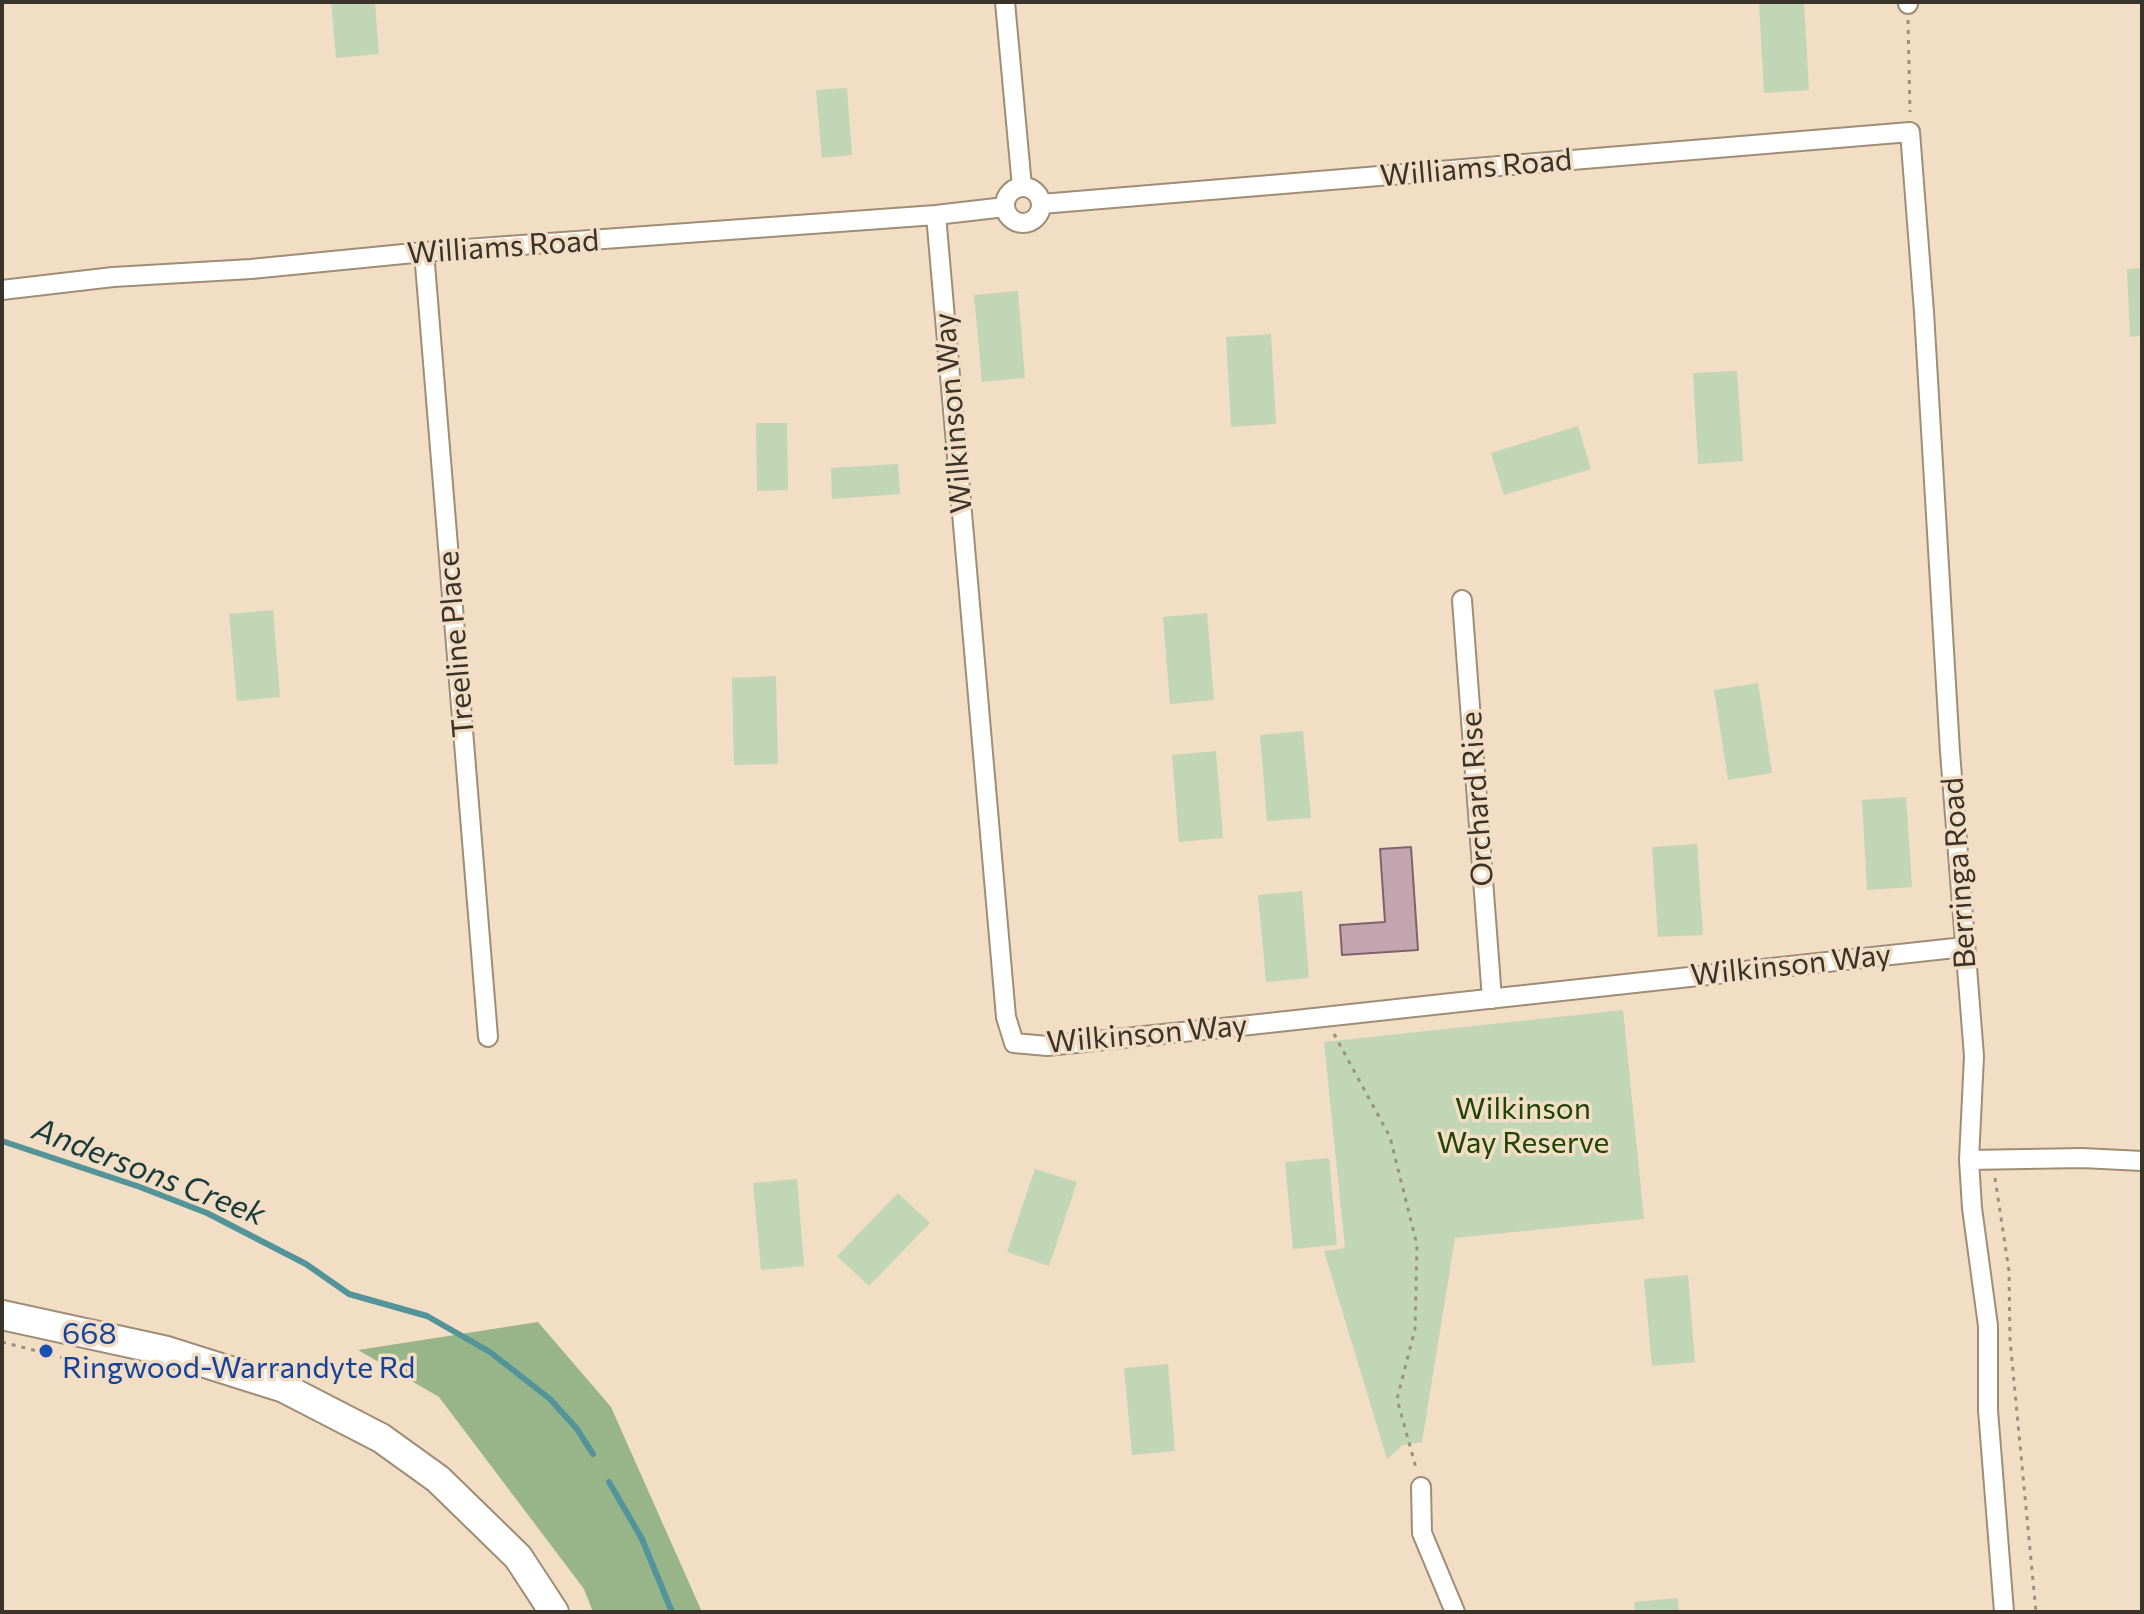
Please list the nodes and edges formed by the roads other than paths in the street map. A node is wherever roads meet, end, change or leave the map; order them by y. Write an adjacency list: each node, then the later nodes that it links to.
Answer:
1 (1005, 2): 3 (street)
2 (1910, 132): 4 (street, Williams Road); 10 (street, Berringa Road)
3 (1022, 187): 4 (street); 5 (street)
4 (1041, 204): 5 (street)
5 (1005, 207): 6 (street, Williams Road)
6 (936, 215): 7 (street, Williams Road); 11 (street, Wilkinson Way)
7 (424, 252): 8 (street, Williams Road); 12 (street, Treeline Place)
8 (2, 290)
9 (1462, 600): 11 (street, Orchard Rise)
10 (1964, 947): 11 (street, Wilkinson Way); 13 (street, Berringa Road)
11 (1492, 999)
12 (488, 1037)
13 (1969, 1160): 14 (street); 19 (street, Berringa Road)
14 (2142, 1161)
15 (2, 1315): 17 (main road)
16 (1421, 1487): 18 (street)
17 (554, 1612)
18 (1455, 1612)
19 (2004, 1612)

